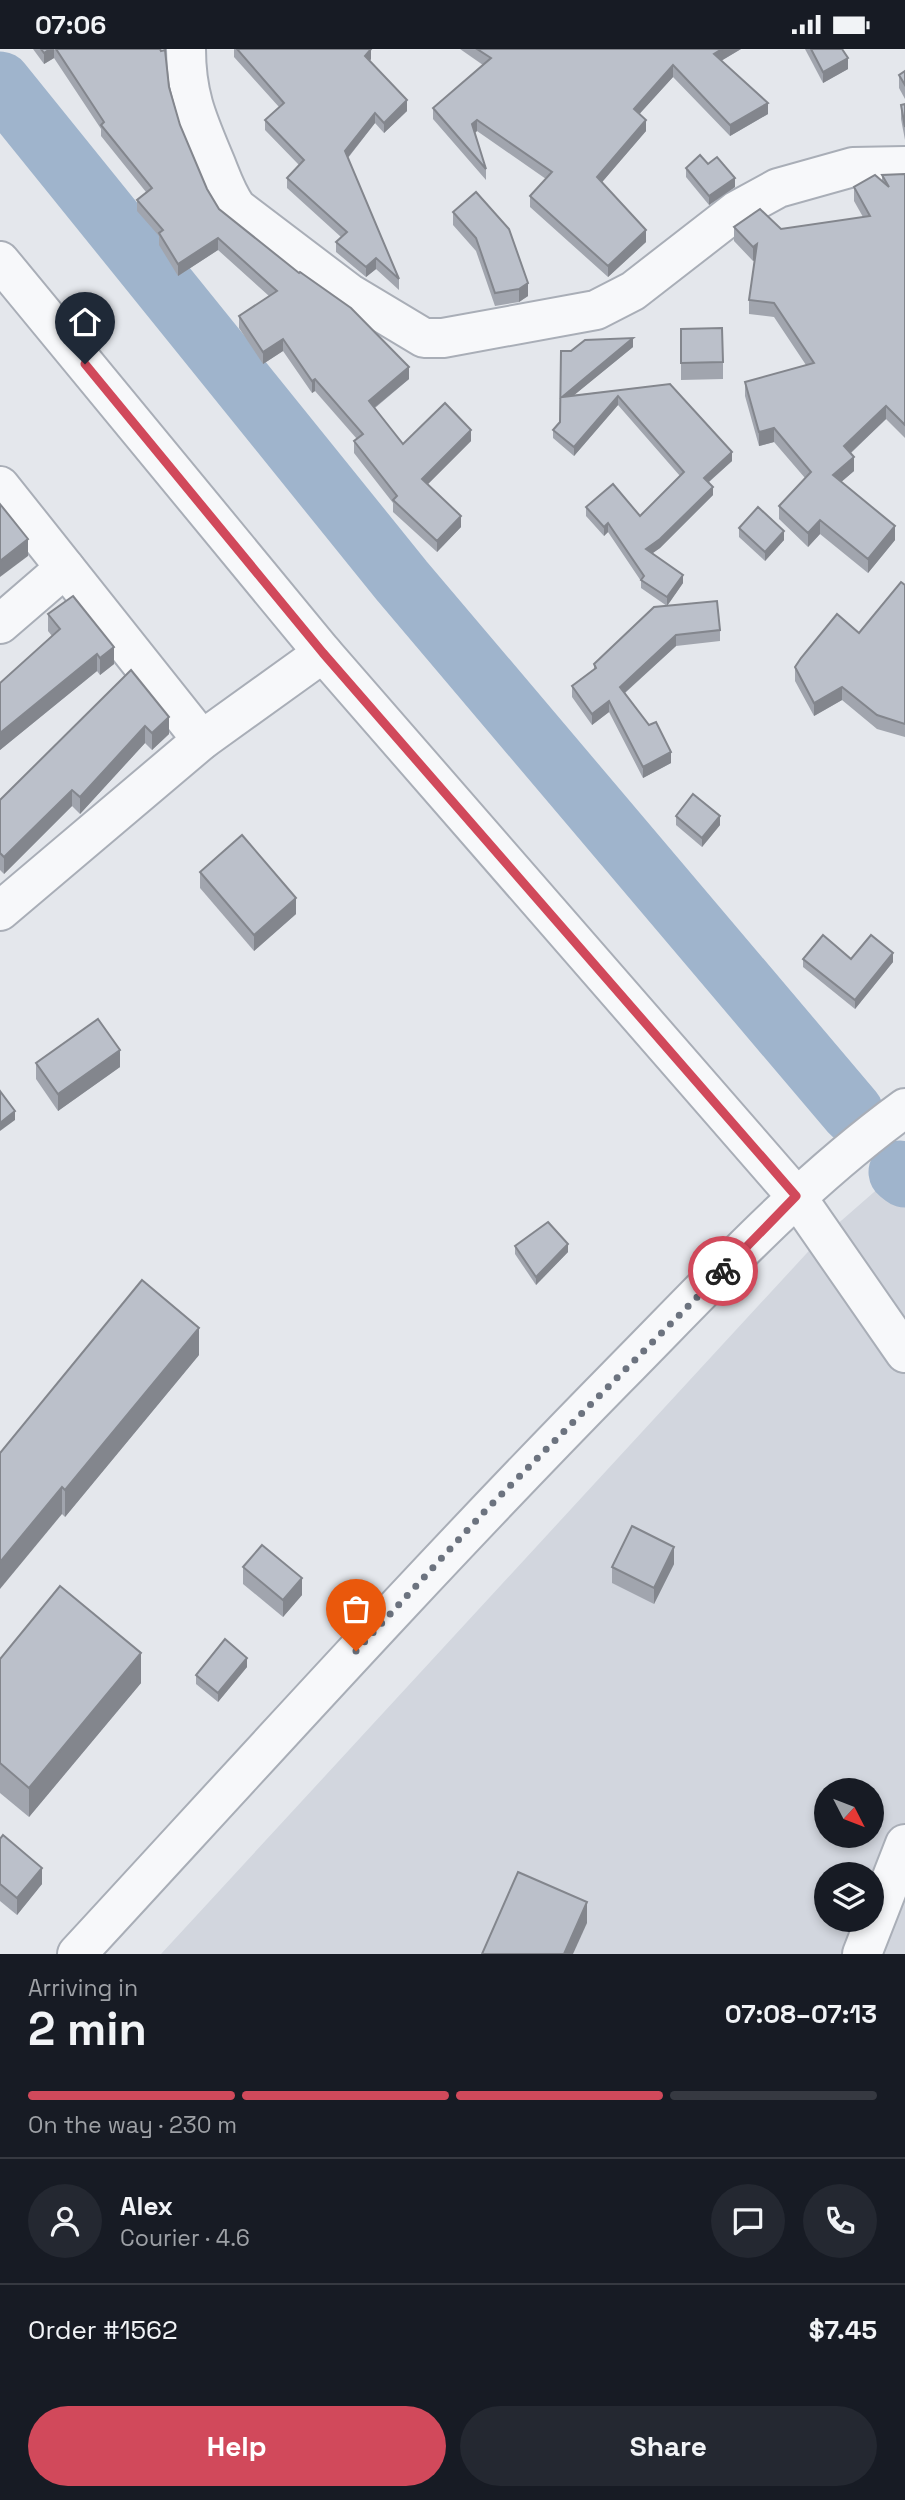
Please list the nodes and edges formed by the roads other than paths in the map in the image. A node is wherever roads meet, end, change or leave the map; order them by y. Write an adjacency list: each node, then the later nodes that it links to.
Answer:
1 (186, 49): 2 (street)
2 (905, 166)
3 (0, 261): 7 (street)
4 (0, 486): 5 (street)
5 (65, 568): 6 (street); 8 (street)
6 (0, 624)
7 (323, 653): 8 (street); 11 (street)
8 (202, 740): 9 (street)
9 (0, 911)
10 (905, 1108): 11 (street)
11 (796, 1196): 12 (street); 14 (street)
12 (905, 1353)
13 (905, 1844): 15 (street)
14 (77, 1954)
15 (862, 1954)

